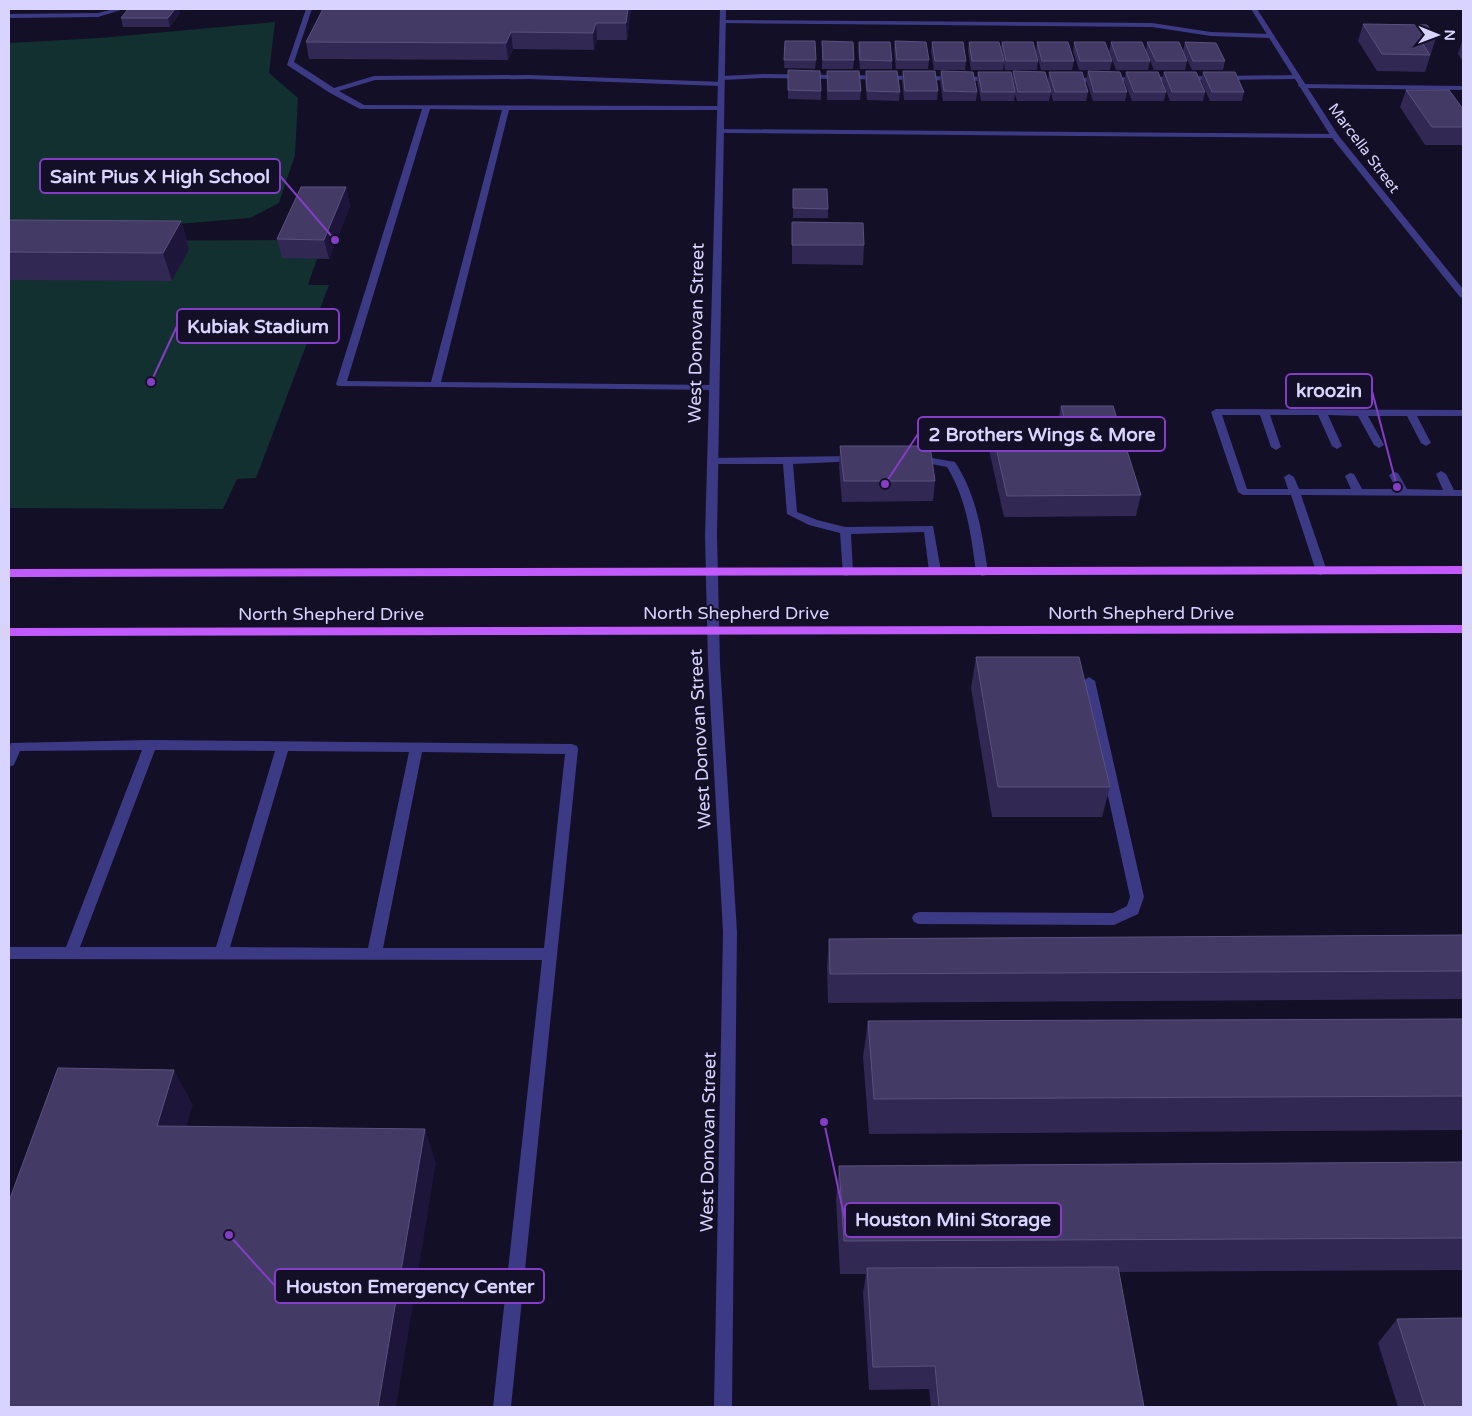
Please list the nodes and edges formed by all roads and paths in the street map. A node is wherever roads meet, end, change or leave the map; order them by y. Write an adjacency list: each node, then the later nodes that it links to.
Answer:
1 (121, 9): 5 (street)
2 (309, 9): 14 (street)
3 (723, 9): 6 (street, West Donovan Street)
4 (1254, 9): 7 (street, Marcella Street)
5 (9, 16)
6 (722, 22): 7 (street); 11 (street, West Donovan Street)
7 (1271, 36): 8 (street, Marcella Street)
8 (1297, 77): 10 (street); 12 (street, Marcella Street)
9 (999, 79): 11 (street)
10 (1058, 80)
11 (721, 81): 14 (street); 17 (street, West Donovan Street)
12 (1302, 86): 13 (street); 19 (street, Marcella Street)
13 (1463, 88)
14 (333, 91): 15 (street)
15 (427, 107): 16 (street); 21 (street)
16 (506, 108): 17 (street); 21 (street)
17 (720, 108): 18 (street, West Donovan Street)
18 (720, 131): 19 (street); 22 (street, West Donovan Street)
19 (1335, 136): 20 (street, Marcella Street)
20 (1463, 295)
21 (435, 385): 22 (street)
22 (714, 388): 34 (street, West Donovan Street)
23 (1264, 412): 24 (street); 31 (street); 40 (street)
24 (1322, 413): 25 (street); 30 (street)
25 (1362, 413): 26 (street); 29 (street)
26 (1411, 413): 27 (street); 28 (street)
27 (1463, 413)
28 (1426, 443)
29 (1379, 445)
30 (1337, 446)
31 (1276, 447)
32 (904, 458): 51 (street)
33 (865, 459): 35 (street)
34 (712, 461): 35 (street); 49 (street, West Donovan Street)
35 (788, 461): 45 (street)
36 (1441, 474): 43 (street)
37 (1394, 475): 42 (street)
38 (1350, 476): 41 (street)
39 (1289, 478): 40 (street)
40 (1295, 492): 41 (street); 46 (street)
41 (1358, 493): 42 (street)
42 (1403, 493): 43 (street)
43 (1450, 493): 44 (street)
44 (1463, 493)
45 (844, 531): 48 (street); 50 (street)
46 (1321, 570): 47 (main road); 51 (main road)
47 (1463, 570)
48 (935, 571): 50 (main road); 51 (main road)
49 (711, 572): 50 (main road); 52 (main road); 54 (street, West Donovan Street)
50 (847, 572)
51 (982, 572)
52 (9, 573)
53 (1463, 629): 54 (main road, North Shepherd Drive)
54 (713, 631): 55 (main road, North Shepherd Drive); 68 (street, West Donovan Street)
55 (9, 632)
56 (1088, 681): 61 (street)
57 (150, 745): 58 (street); 60 (street); 63 (street)
58 (283, 747): 59 (street); 64 (street)
59 (417, 747): 65 (street); 66 (street)
60 (9, 762)
61 (919, 918)
62 (9, 953): 63 (street)
63 (71, 953): 64 (street)
64 (221, 954): 65 (street)
65 (374, 954): 66 (street)
66 (551, 954): 67 (street)
67 (502, 1407)
68 (723, 1407)

